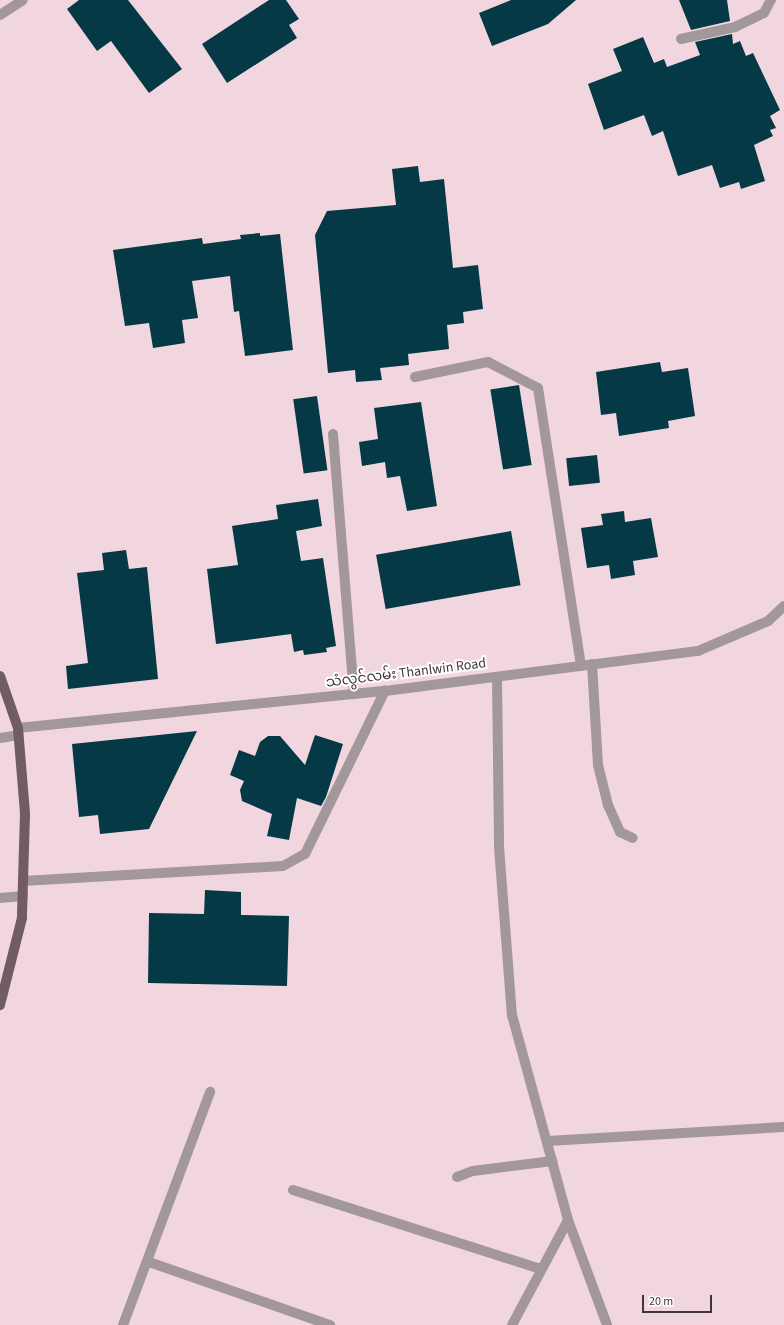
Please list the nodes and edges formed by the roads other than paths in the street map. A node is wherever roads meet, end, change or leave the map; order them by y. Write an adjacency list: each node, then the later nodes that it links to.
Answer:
1 (23, 0): 3 (street)
2 (771, 0): 4 (street)
3 (0, 15)
4 (681, 39)
5 (415, 377): 11 (street)
6 (333, 434): 15 (street)
7 (784, 606): 9 (street, သံလွင်လမ်း Thanlwin Road)
8 (784, 616): 9 (street)
9 (768, 621): 10 (street, သံလွင်လမ်း Thanlwin Road)
10 (592, 664): 11 (street, သံလွင်လမ်း Thanlwin Road); 18 (street)
11 (581, 666): 13 (street, သံလွင်လမ်း Thanlwin Road)
12 (0, 676): 16 (main road)
13 (497, 677): 14 (street, သံလွင်လမ်း Thanlwin Road); 26 (street)
14 (385, 691): 15 (street, သံလွင်လမ်း Thanlwin Road); 19 (street)
15 (354, 694): 16 (street, သံလွင်လမ်း Thanlwin Road)
16 (18, 731): 17 (street, သံလွင်လမ်း Thanlwin Road); 19 (main road)
17 (0, 738)
18 (633, 838)
19 (23, 881): 20 (main road)
20 (23, 896): 21 (street); 22 (main road)
21 (0, 898)
22 (4, 974): 23 (main road)
23 (0, 1005)
24 (210, 1092): 31 (street)
25 (784, 1127): 26 (street)
26 (548, 1141): 27 (street)
27 (552, 1161): 28 (street); 30 (street)
28 (456, 1177)
29 (293, 1190): 32 (street)
30 (568, 1220): 32 (street); 36 (street)
31 (149, 1262): 33 (street); 34 (street)
32 (541, 1269): 35 (street)
33 (123, 1325)
34 (330, 1325)
35 (512, 1325)
36 (607, 1325)

